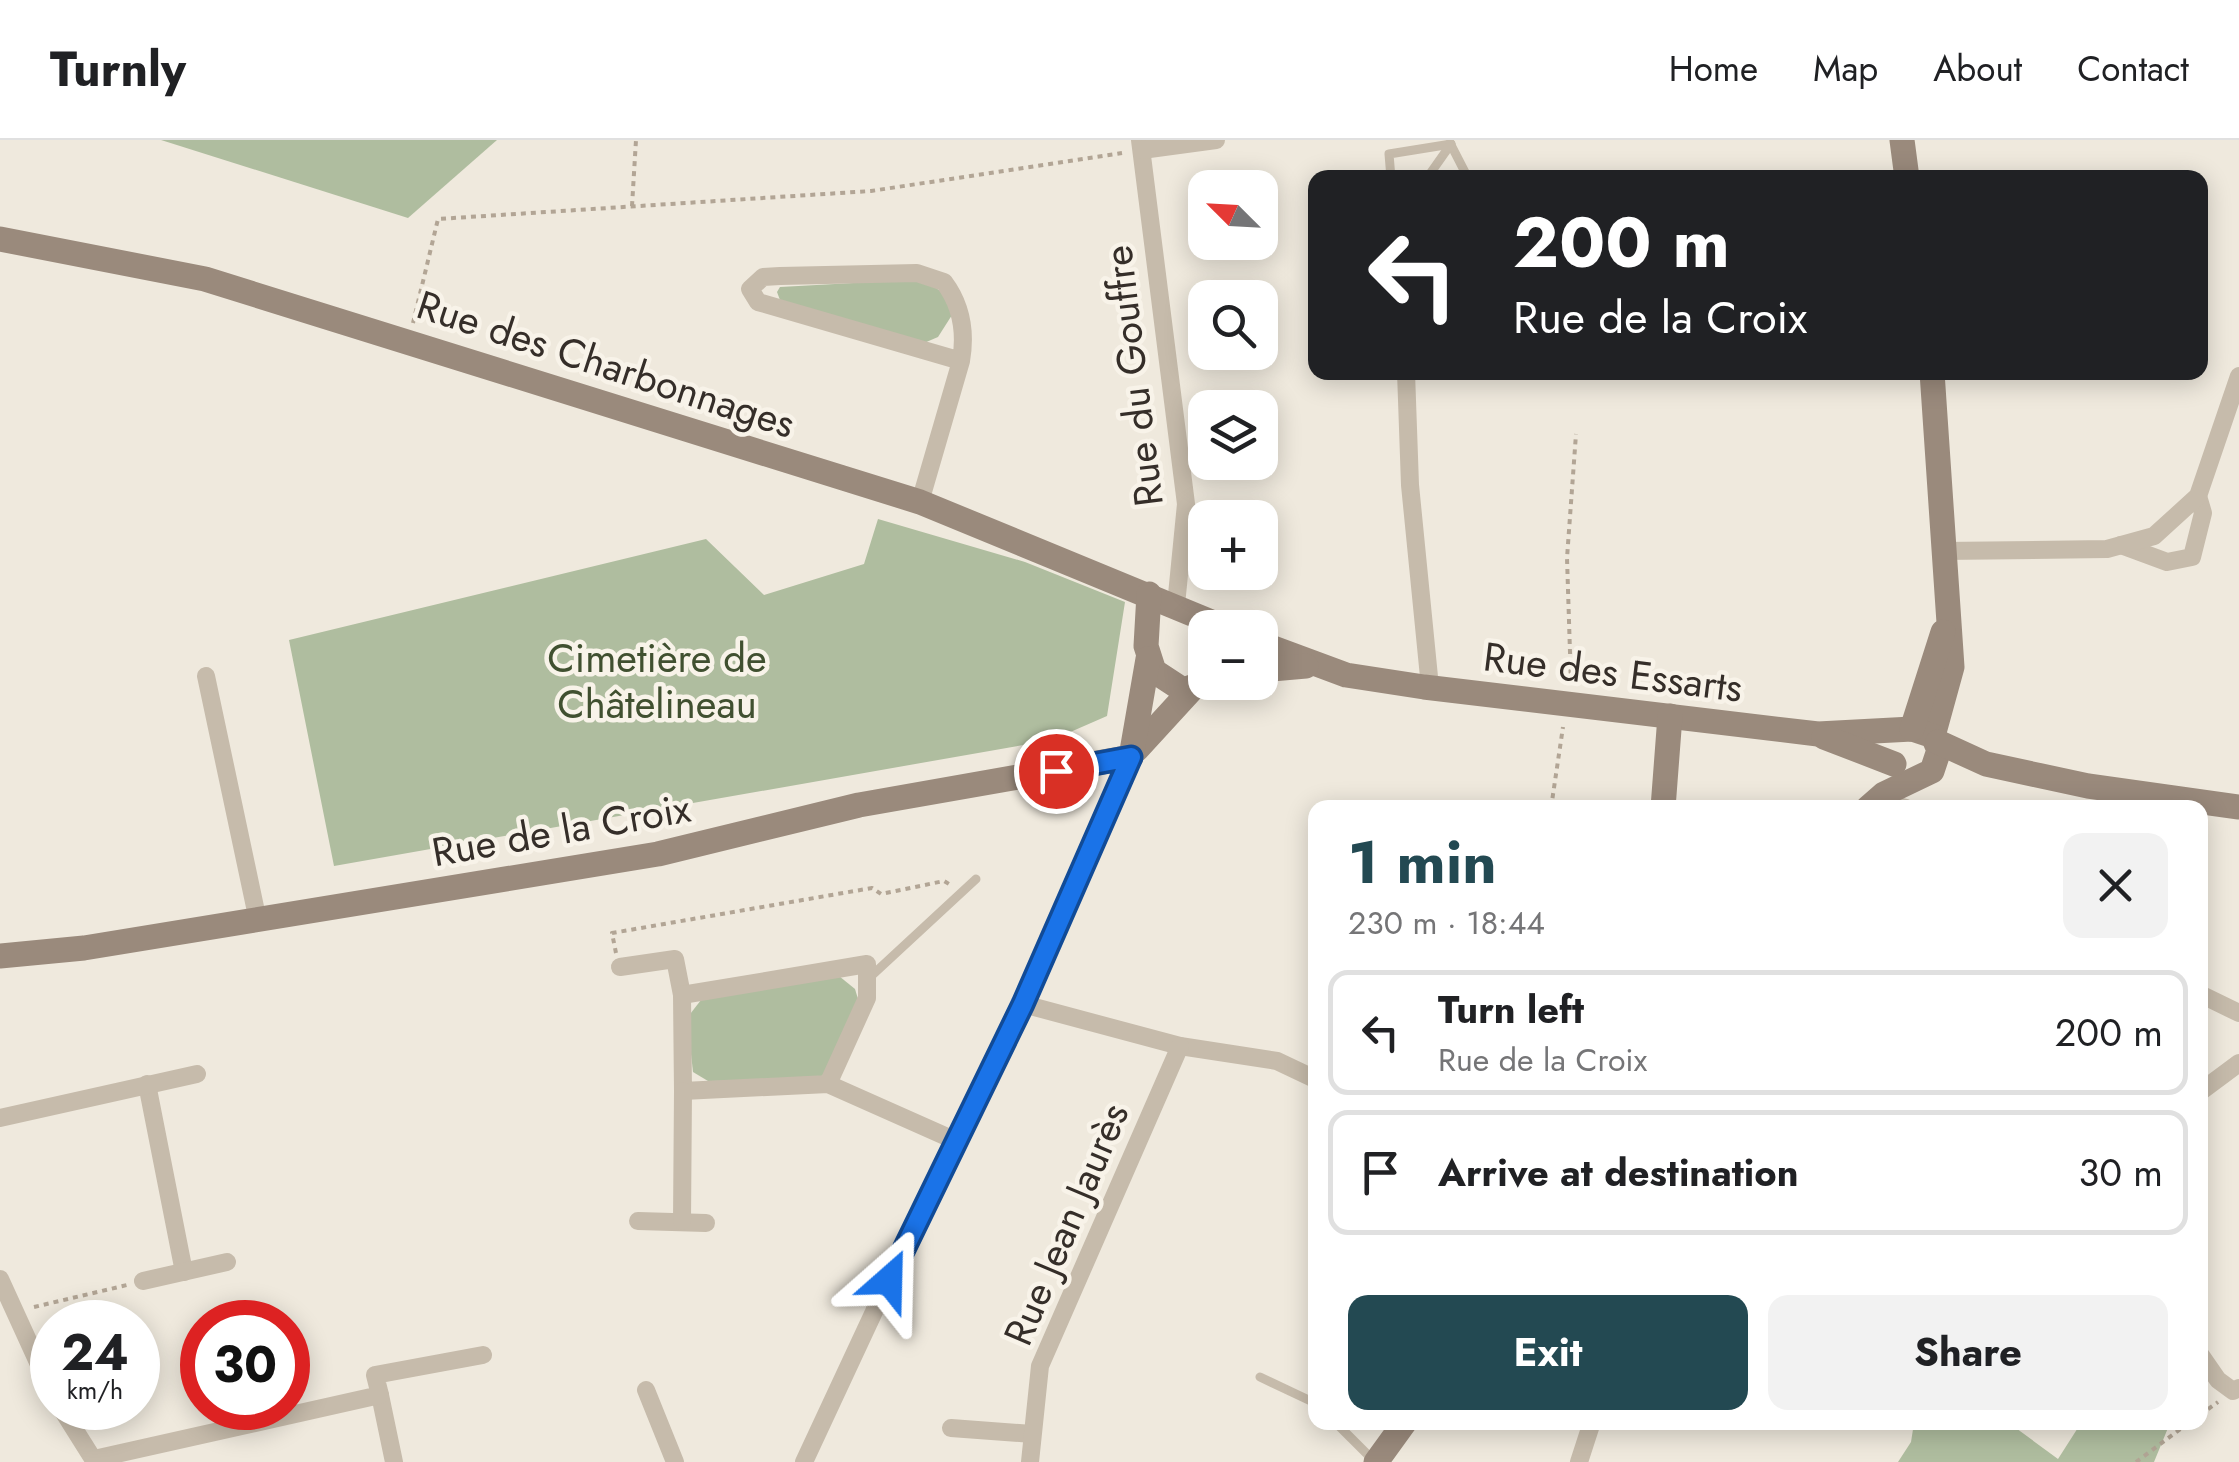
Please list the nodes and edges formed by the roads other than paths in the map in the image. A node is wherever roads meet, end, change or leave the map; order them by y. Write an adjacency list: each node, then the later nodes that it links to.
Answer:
1 (1216, 140): 4 (street)
2 (1902, 140): 8 (street)
3 (1450, 142): 5 (lane); 6 (lane); 7 (lane)
4 (1141, 145): 19 (street, Rue du Gouffre)
5 (1391, 170)
6 (1432, 170)
7 (1464, 170)
8 (1906, 170)
9 (0, 239): 15 (street, Rue des Charbonnages)
10 (960, 361): 10 (street); 15 (street)
11 (2239, 376): 14 (street)
12 (1406, 380): 27 (street)
13 (1932, 380): 17 (street)
14 (2198, 496): 16 (street); 16 (street)
15 (920, 502): 18 (street, Rue des Charbonnages)
16 (2121, 545): 17 (street)
17 (1942, 550): 31 (street)
18 (1149, 594): 19 (street, Rue des Charbonnages); 22 (street)
19 (1176, 605): 20 (street, Rue des Charbonnages)
20 (1188, 611)
21 (1278, 650): 23 (street)
22 (1148, 658): 26 (street); 32 (street)
23 (1316, 665): 24 (street); 27 (street, Rue des Essarts)
24 (1278, 668)
25 (206, 676): 41 (street)
26 (1188, 684)
27 (1430, 687): 29 (street, Rue des Essarts)
28 (1188, 695): 32 (street)
29 (1670, 716): 30 (street, Rue des Essarts); 35 (street)
30 (1818, 734): 31 (street, Rue des Essarts); 34 (street)
31 (1921, 735): 33 (street, Rue des Essarts); 34 (street); 34 (street)
32 (1131, 757): 41 (street, Rue de la Croix); 47 (street)
33 (1986, 764): 34 (street, Rue des Essarts); 37 (street, Rue des Essarts)
34 (1912, 772): 36 (street)
35 (1664, 800)
36 (1877, 800)
37 (2189, 800)
38 (2208, 803): 39 (street, Rue des Essarts)
39 (2239, 807)
40 (976, 879): 44 (lane)
41 (258, 920): 42 (street, Rue de la Croix)
42 (0, 956)
43 (620, 967): 45 (street)
44 (867, 979): 45 (street); 54 (street)
45 (682, 995): 56 (street)
46 (2208, 998): 48 (street)
47 (1023, 1004): 49 (street); 58 (street)
48 (2239, 1013)
49 (1180, 1046): 52 (street); 79 (street, Rue Jean Jaurès)
50 (2239, 1062): 55 (street)
51 (196, 1074): 53 (street)
52 (1308, 1076)
53 (147, 1084): 57 (street); 63 (street)
54 (828, 1084): 56 (street); 58 (street)
55 (2208, 1086)
56 (683, 1091): 60 (street)
57 (0, 1118)
58 (954, 1140): 84 (street)
59 (638, 1221): 60 (street)
60 (682, 1221): 61 (street)
61 (706, 1223)
62 (227, 1262): 63 (street)
63 (184, 1272): 64 (street)
64 (143, 1281)
65 (1, 1286): 66 (street)
66 (30, 1346)
67 (483, 1355): 72 (street)
68 (2208, 1366): 71 (street)
69 (1260, 1377): 73 (lane)
70 (646, 1390): 83 (street)
71 (2236, 1390)
72 (380, 1395): 80 (street); 82 (street)
73 (1308, 1399)
74 (952, 1428): 79 (street)
75 (75, 1430): 80 (street)
76 (1344, 1430): 81 (lane)
77 (1400, 1430): 81 (street)
78 (1589, 1430): 86 (street)
79 (1032, 1434): 85 (street, Rue Jean Jaurès)
80 (94, 1461)
81 (1379, 1461)
82 (394, 1462)
83 (674, 1462)
84 (804, 1462)
85 (1030, 1462)
86 (1578, 1462)

